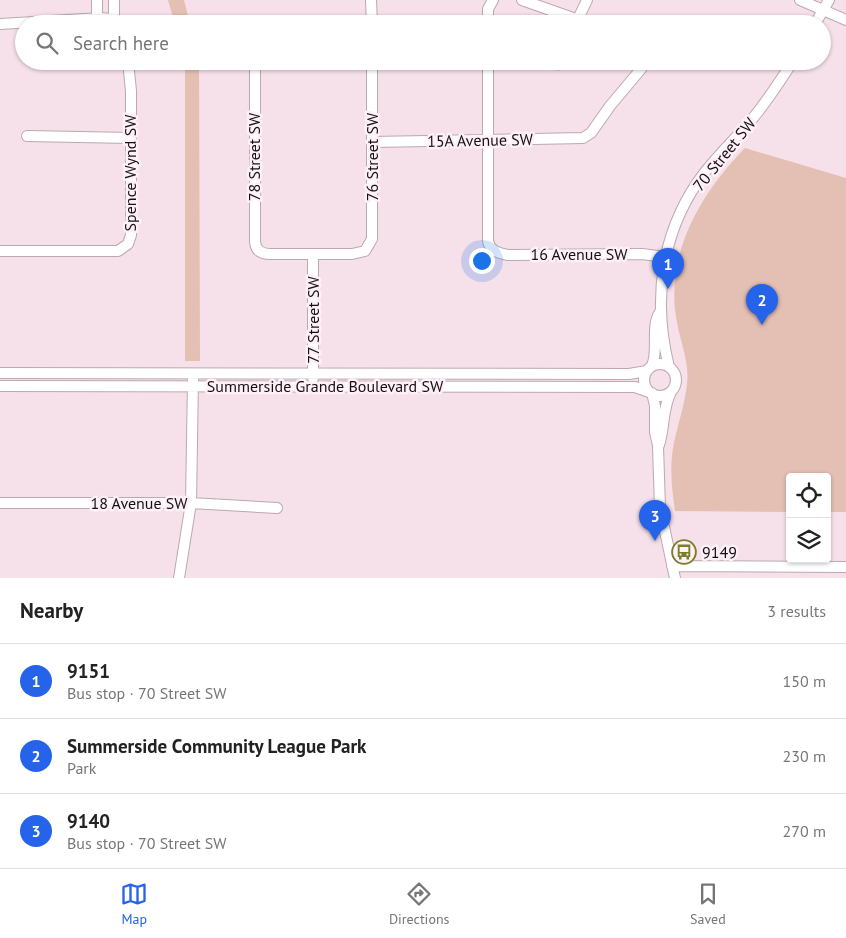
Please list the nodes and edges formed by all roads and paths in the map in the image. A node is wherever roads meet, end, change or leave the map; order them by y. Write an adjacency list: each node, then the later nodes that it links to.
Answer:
1 (97, 0): 10 (street)
2 (114, 0): 11 (street)
3 (371, 0): 12 (street)
4 (493, 0): 13 (street)
5 (522, 0): 14 (street)
6 (587, 0): 15 (street)
7 (800, 0): 9 (street)
8 (829, 0): 9 (street)
9 (822, 11): 16 (street); 17 (street)
10 (97, 15)
11 (115, 15)
12 (372, 15)
13 (488, 15)
14 (566, 15)
15 (580, 15)
16 (820, 15)
17 (846, 20)
18 (15, 23): 19 (street)
19 (0, 24)
20 (129, 70): 27 (street, Spence Wynd SW)
21 (255, 70): 31 (street, 78 Street SW)
22 (372, 70): 29 (street, 76 Street SW)
23 (488, 70): 28 (street)
24 (639, 70): 28 (street, 15A Avenue SW)
25 (786, 70): 32 (street, 70 Street SW)
26 (27, 136): 27 (street)
27 (130, 138): 30 (street, Spence Wynd SW)
28 (488, 141): 29 (street, 15A Avenue SW); 32 (street, 16 Avenue SW)
29 (372, 142): 31 (street, 76 Street SW)
30 (0, 251)
31 (313, 254): 38 (street, 77 Street SW)
32 (664, 257): 33 (street, 70 Street SW)
33 (660, 312): 34 (street, 70 Street SW); 35 (street, 70 Street SW)
34 (669, 367): 35 (street); 42 (street)
35 (649, 369): 38 (street, Summerside Grande Boulevard SW); 43 (street)
36 (0, 373): 37 (street, Summerside Grande Boulevard SW)
37 (193, 373): 38 (street, Summerside Grande Boulevard SW); 39 (street)
38 (313, 373): 40 (street, 77 Street SW)
39 (193, 385): 40 (street, Summerside Grande Boulevard SW); 41 (street, Summerside Grande Boulevard SW); 46 (street)
40 (313, 385): 43 (street, Summerside Grande Boulevard SW)
41 (0, 386)
42 (671, 391): 43 (street); 44 (street)
43 (651, 392): 44 (street)
44 (658, 446): 48 (street)
45 (0, 503): 46 (street, 18 Avenue SW)
46 (191, 503): 47 (street, 18 Avenue SW); 50 (street)
47 (277, 508)
48 (672, 566): 49 (street); 51 (street)
49 (846, 567)
50 (179, 578)
51 (675, 578)

